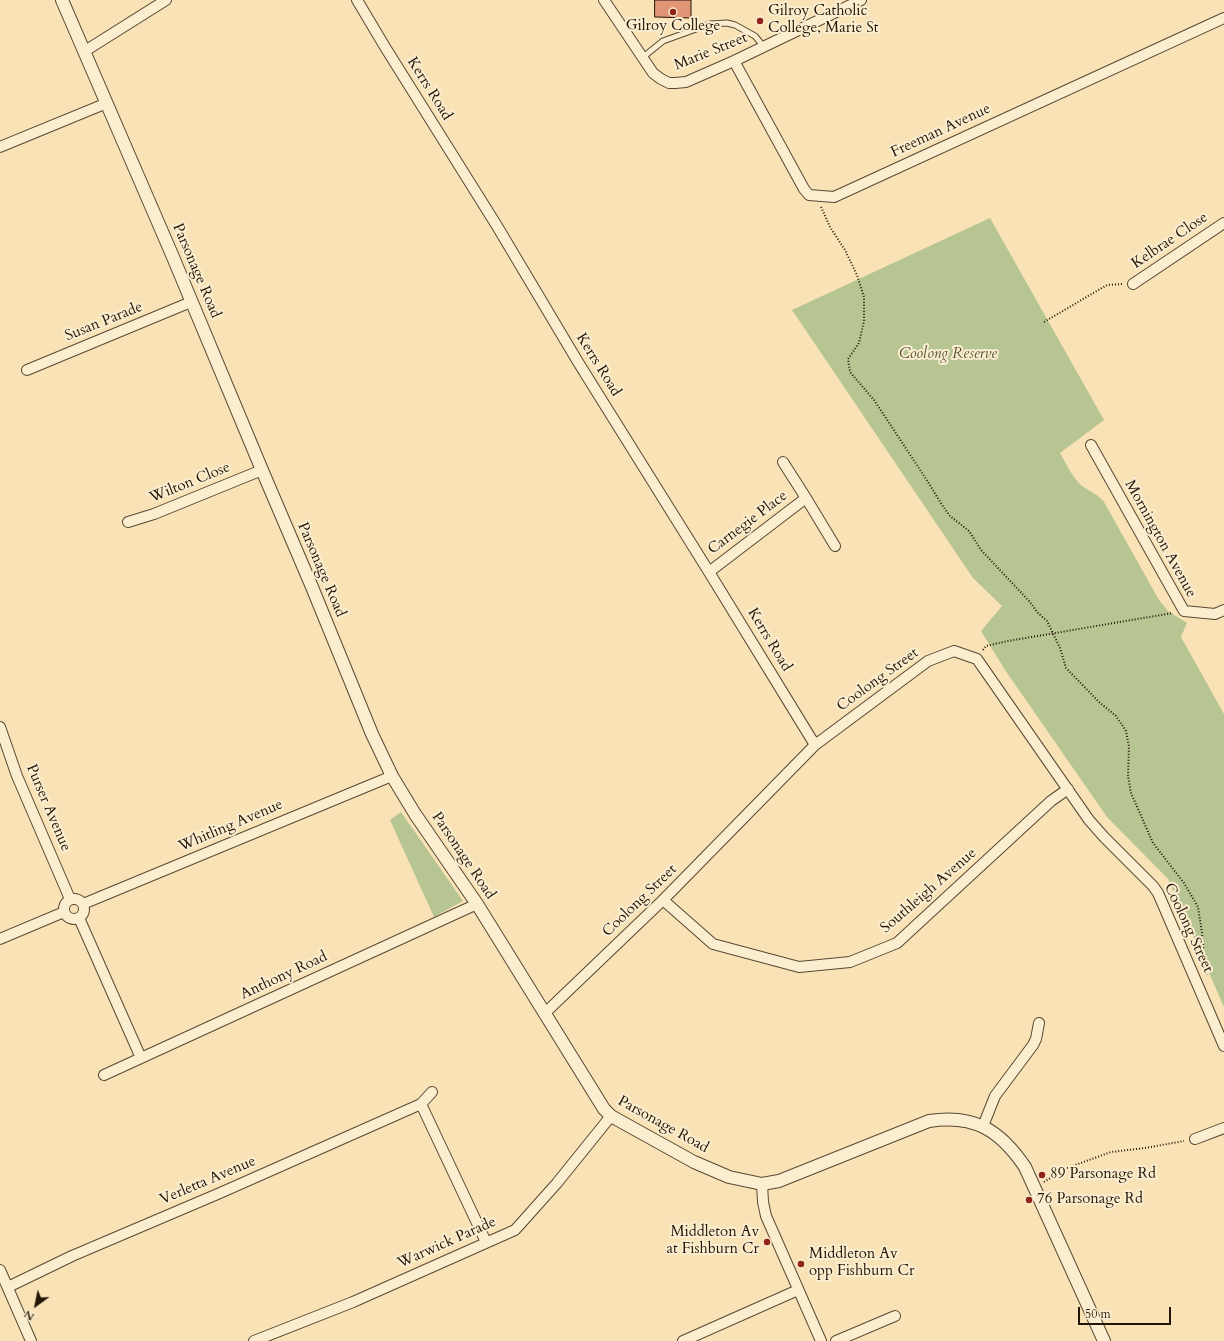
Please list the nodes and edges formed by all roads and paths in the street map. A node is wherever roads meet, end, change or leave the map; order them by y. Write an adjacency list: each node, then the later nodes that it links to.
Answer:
1 (62, 0): 8 (street, Parsonage Road)
2 (166, 0): 8 (street)
3 (357, 0): 25 (street, Kerrs Road)
4 (604, 0): 9 (street, Marie Street)
5 (861, 0): 7 (street, Marie Street)
6 (1224, 18): 13 (street, Freeman Avenue)
7 (764, 47): 9 (lane); 10 (street, Marie Street)
8 (85, 51): 11 (street, Parsonage Road)
9 (642, 58): 10 (street, Marie Street)
10 (734, 61): 13 (street)
11 (107, 102): 12 (street); 16 (street, Parsonage Road)
12 (0, 147)
13 (809, 195): 28 (path)
14 (1224, 223): 15 (street, Kelbrae Close)
15 (1133, 284): 17 (path)
16 (191, 302): 18 (street, Susan Parade); 21 (street, Parsonage Road)
17 (1044, 322)
18 (27, 370)
19 (1091, 445): 27 (street, Mornington Avenue)
20 (783, 462): 22 (street, Carnegie Place)
21 (262, 470): 23 (street, Wilton Close); 32 (street, Parsonage Road)
22 (806, 498): 24 (street, Carnegie Place); 25 (street, Carnegie Place)
23 (128, 522)
24 (835, 546)
25 (709, 572): 31 (street, Kerrs Road)
26 (1224, 610): 27 (street, Mornington Avenue)
27 (1184, 611): 28 (path)
28 (1053, 633): 29 (path); 41 (path)
29 (977, 659): 31 (street, Coolong Street); 33 (street, Coolong Street)
30 (0, 728): 34 (street, Purser Avenue)
31 (815, 745): 35 (street, Coolong Street)
32 (392, 776): 36 (street, Whitling Avenue); 37 (street, Parsonage Road)
33 (1068, 789): 35 (street, Southleigh Avenue); 44 (street, Coolong Street)
34 (70, 899): 36 (street); 38 (street)
35 (664, 900): 42 (street, Coolong Street)
36 (83, 904): 39 (street)
37 (477, 904): 42 (street, Parsonage Road); 45 (street, Anthony Road)
38 (64, 912): 39 (street); 40 (street)
39 (79, 918): 45 (street)
40 (0, 939)
41 (1208, 980)
42 (545, 1014): 49 (street, Parsonage Road)
43 (1039, 1022): 50 (street)
44 (1224, 1046)
45 (141, 1058): 46 (street, Anthony Road)
46 (104, 1075)
47 (432, 1092): 48 (street, Verletta Avenue)
48 (421, 1104): 55 (street); 57 (street, Verletta Avenue)
49 (611, 1116): 53 (street, Parsonage Road); 55 (street, Warwick Parade)
50 (982, 1126): 53 (street, Parsonage Road); 54 (street, Parsonage Road)
51 (1224, 1128): 52 (street)
52 (1195, 1139): 54 (path)
53 (762, 1184): 58 (street)
54 (1034, 1185): 65 (street, Parsonage Road)
55 (486, 1242): 61 (street, Warwick Parade)
56 (0, 1270): 57 (street)
57 (8, 1287): 60 (street)
58 (798, 1290): 62 (street); 63 (street)
59 (895, 1316): 64 (street)
60 (30, 1341)
61 (254, 1341)
62 (683, 1341)
63 (821, 1341)
64 (836, 1341)
65 (1104, 1341)

